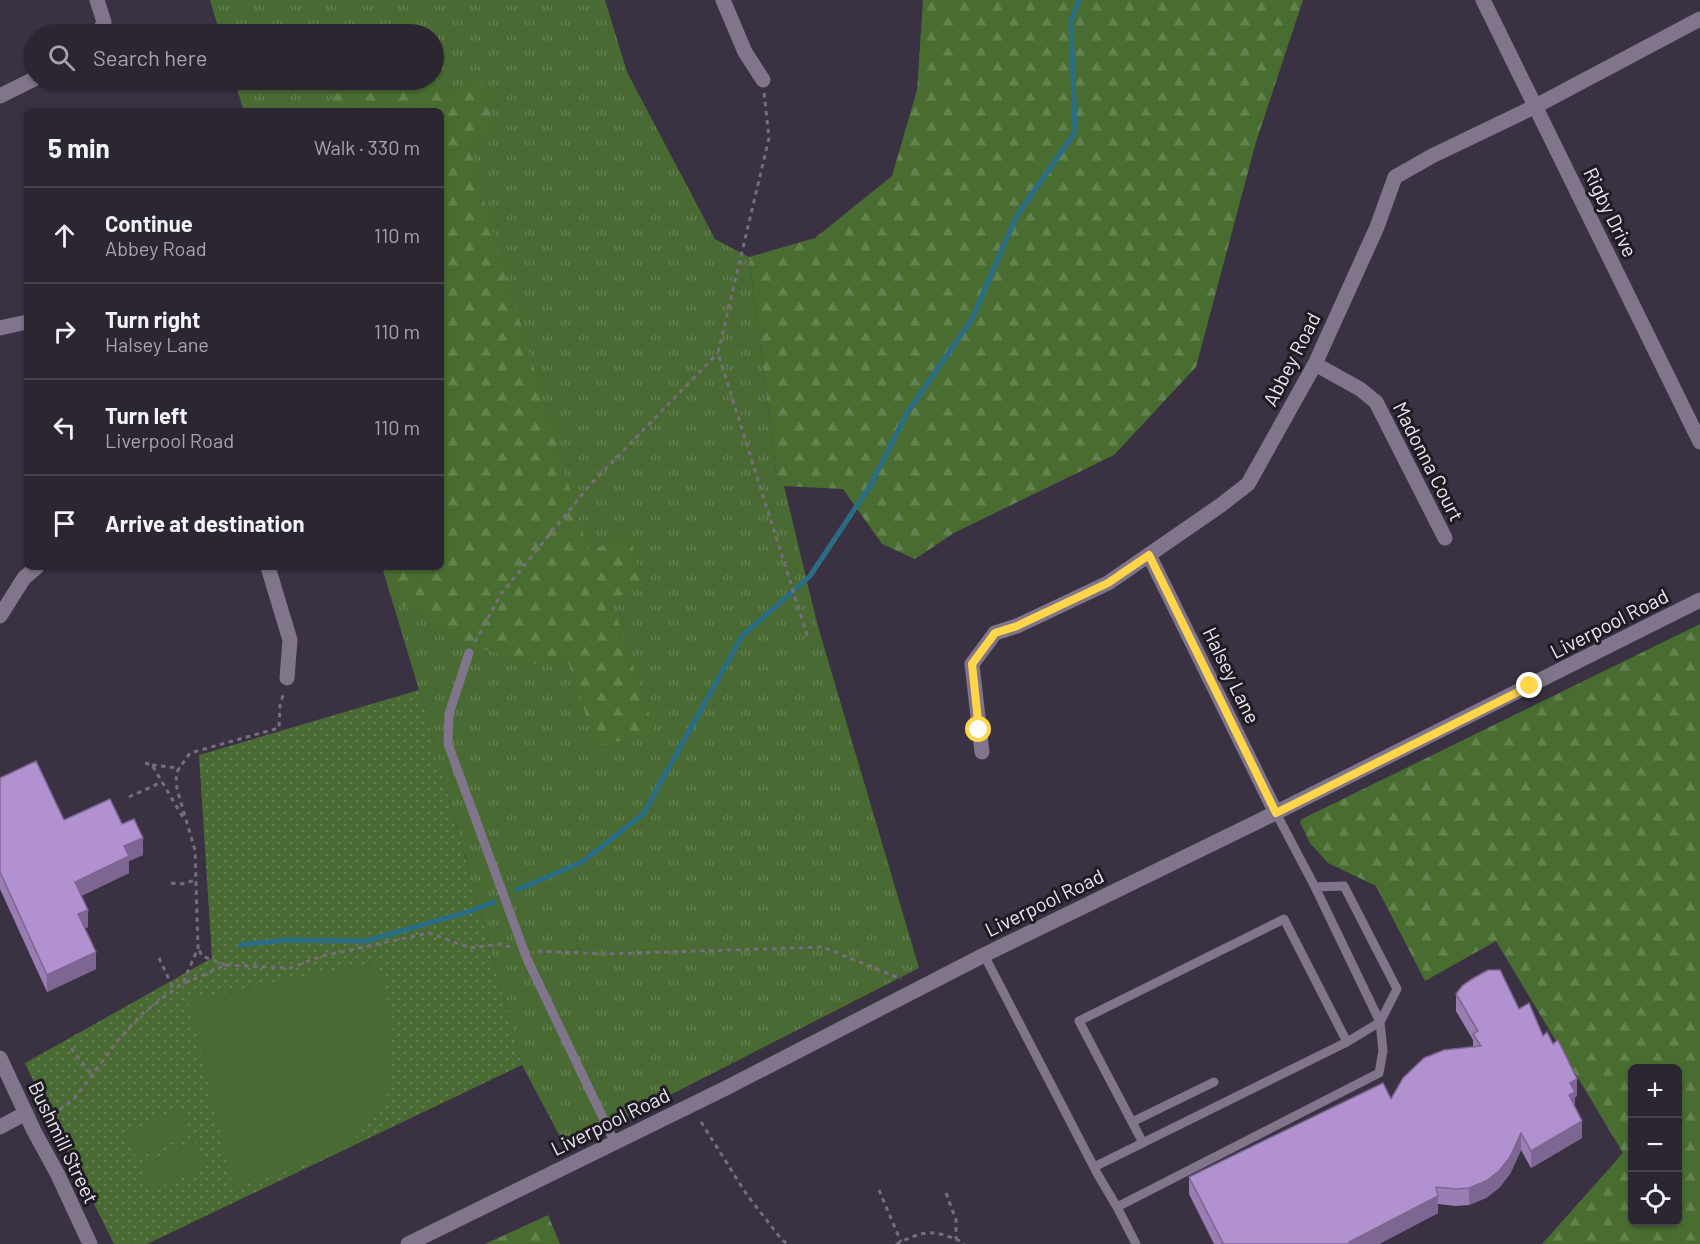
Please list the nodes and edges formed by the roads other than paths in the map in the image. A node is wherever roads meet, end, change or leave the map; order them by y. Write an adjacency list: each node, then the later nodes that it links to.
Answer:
1 (97, 0): 5 (street)
2 (723, 0): 6 (street)
3 (1483, 0): 9 (street, Rigby Drive)
4 (1700, 19): 9 (street, Abbey Road)
5 (103, 24)
6 (763, 80)
7 (24, 84): 8 (street)
8 (0, 96)
9 (1536, 106): 12 (street, Abbey Road); 13 (street, Rigby Drive)
10 (24, 323): 11 (street)
11 (0, 327)
12 (1315, 364): 14 (street, Madonna Court); 15 (street, Abbey Road)
13 (1700, 442)
14 (1445, 538)
15 (1149, 555): 22 (street, Abbey Road); 23 (street, Halsey Lane)
16 (34, 570): 19 (street)
17 (269, 570): 21 (street)
18 (1700, 600): 23 (street, Liverpool Road)
19 (0, 616)
20 (469, 653): 33 (lane)
21 (287, 678)
22 (982, 752)
23 (1276, 813): 24 (lane); 25 (street, Liverpool Road)
24 (1315, 887): 26 (lane); 26 (lane)
25 (984, 955): 33 (street, Liverpool Road); 35 (lane)
26 (1380, 1022): 27 (lane); 36 (lane)
27 (1347, 1042): 31 (lane); 34 (lane)
28 (0, 1058): 30 (street, Bushmill Street)
29 (1214, 1082): 31 (lane)
30 (26, 1113): 32 (street); 37 (street, Bushmill Street)
31 (1132, 1122): 34 (lane)
32 (0, 1127)
33 (615, 1143): 38 (street, Liverpool Road)
34 (1143, 1143): 35 (lane)
35 (1094, 1167): 36 (lane)
36 (1117, 1207): 39 (lane)
37 (90, 1244)
38 (408, 1244)
39 (1136, 1244)

